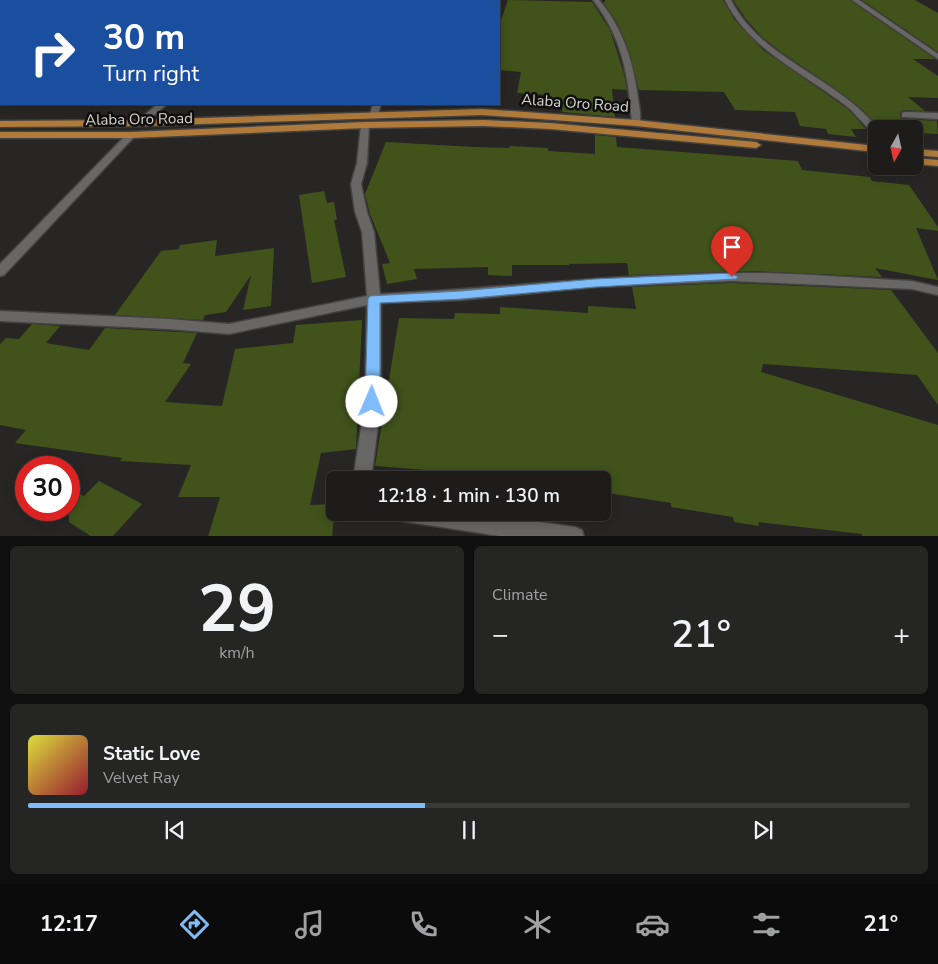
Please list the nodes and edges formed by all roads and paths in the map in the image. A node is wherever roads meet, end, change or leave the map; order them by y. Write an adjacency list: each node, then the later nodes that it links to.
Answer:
1 (596, 0): 12 (street)
2 (728, 0): 11 (street)
3 (856, 1): 4 (street)
4 (938, 57)
5 (162, 105): 14 (street)
6 (377, 105): 8 (street)
7 (482, 108): 8 (main road, Alaba Oro Road); 12 (main road, Alaba Oro Road)
8 (374, 114): 14 (main road, Alaba Oro Road)
9 (905, 115): 10 (street)
10 (938, 116)
11 (868, 122)
12 (636, 123): 18 (main road, Alaba Oro Road)
13 (0, 124): 14 (main road, Alaba Oro Road)
14 (140, 124)
15 (365, 126): 17 (main road, Alaba Oro Road); 21 (main road, Alaba Oro Road); 26 (street)
16 (0, 135): 17 (main road, Alaba Oro Road)
17 (131, 135): 24 (street)
18 (868, 148)
19 (923, 153): 20 (main road)
20 (938, 154)
21 (868, 156)
22 (923, 162): 23 (main road)
23 (938, 163)
24 (0, 272)
25 (938, 290): 26 (street)
26 (374, 299): 27 (street); 28 (street)
27 (0, 316)
28 (363, 471)
29 (467, 521): 30 (street)
30 (575, 536)

